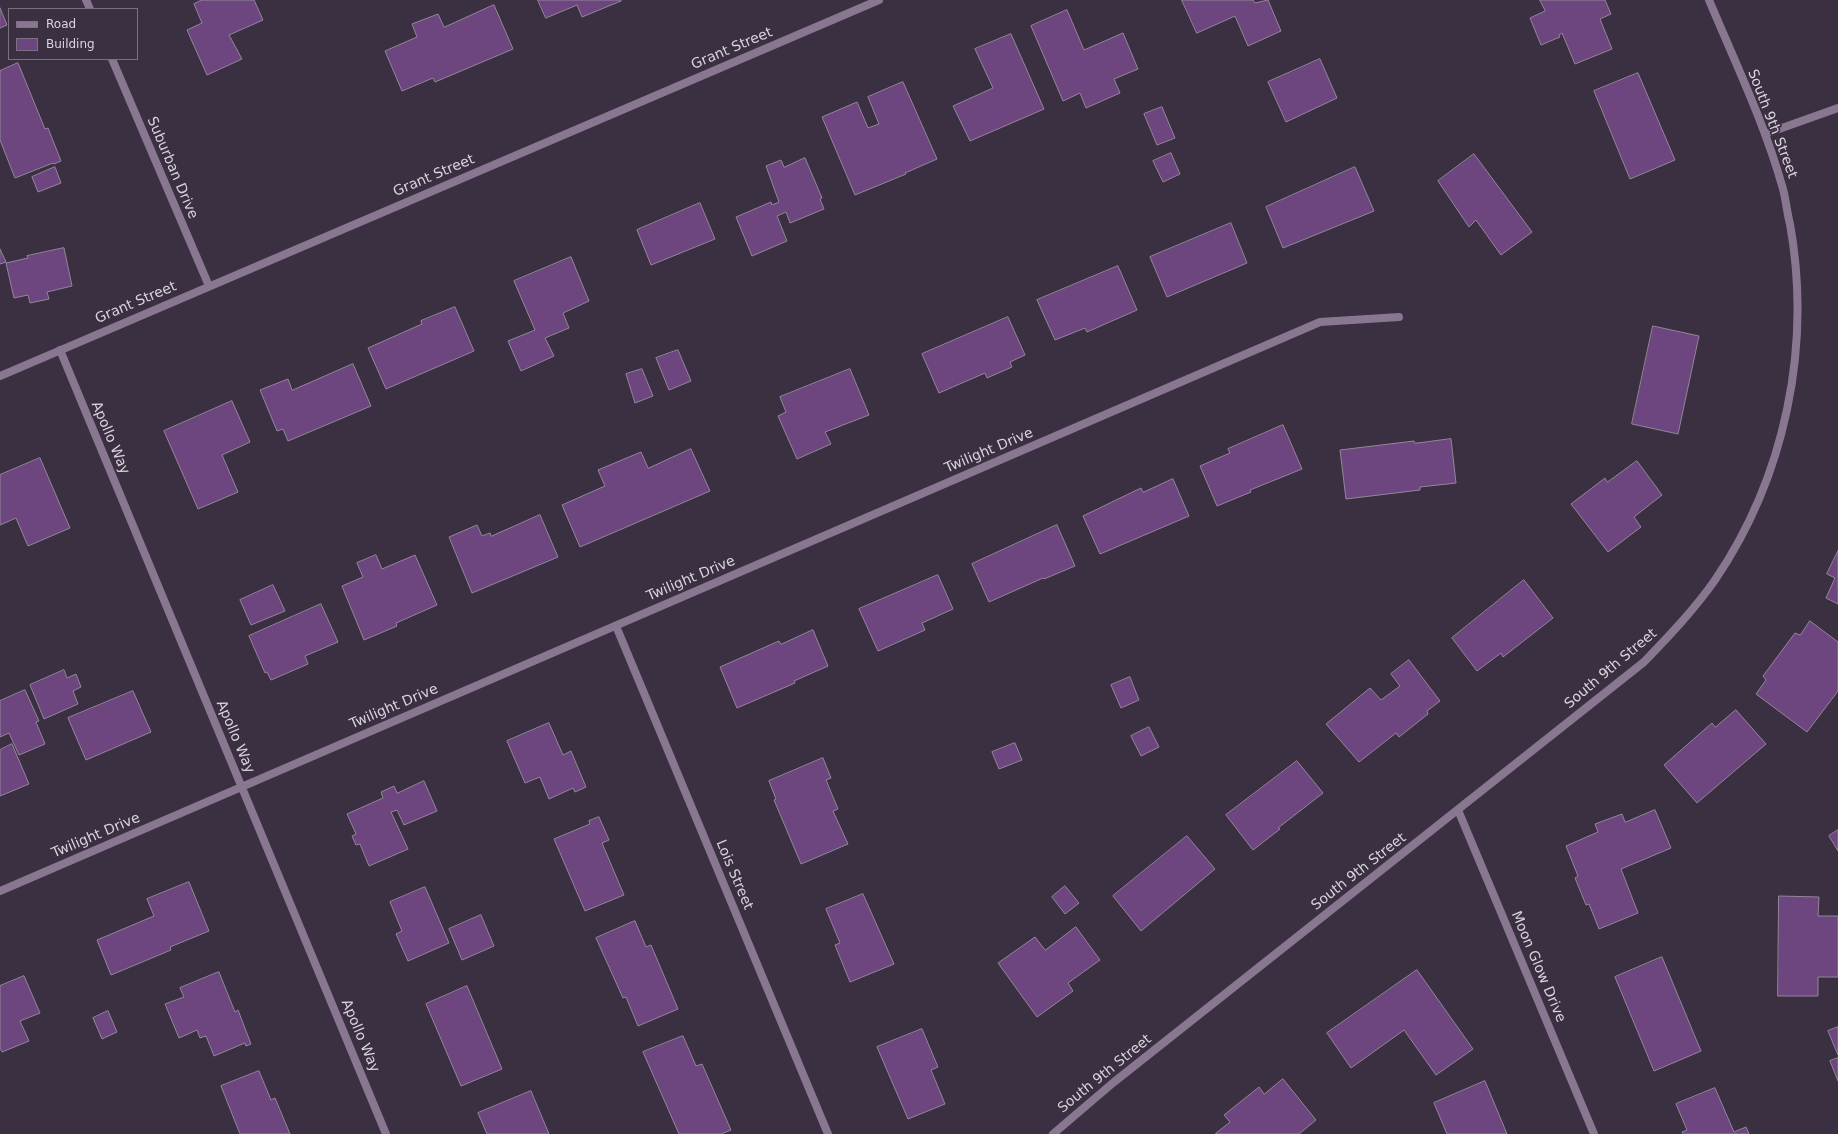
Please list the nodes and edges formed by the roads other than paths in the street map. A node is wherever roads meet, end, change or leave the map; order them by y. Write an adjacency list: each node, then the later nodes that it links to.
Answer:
1 (879, 0): 6 (street, Grant Street)
2 (1709, 0): 5 (street, South 9th Street)
3 (112, 60): 6 (street, Suburban Drive)
4 (1838, 108): 5 (street)
5 (1765, 134): 12 (street, South 9th Street)
6 (209, 286): 8 (street, Grant Street)
7 (1399, 317): 10 (street, Twilight Drive)
8 (60, 350): 9 (street, Grant Street); 11 (street, Apollo Way)
9 (0, 376)
10 (616, 626): 11 (street, Twilight Drive); 15 (street, Lois Street)
11 (242, 787): 13 (street, Twilight Drive); 14 (street, Apollo Way)
12 (1458, 810): 16 (street, South 9th Street); 17 (street, Moon Glow Drive)
13 (0, 891)
14 (386, 1134)
15 (828, 1134)
16 (1053, 1134)
17 (1594, 1134)

